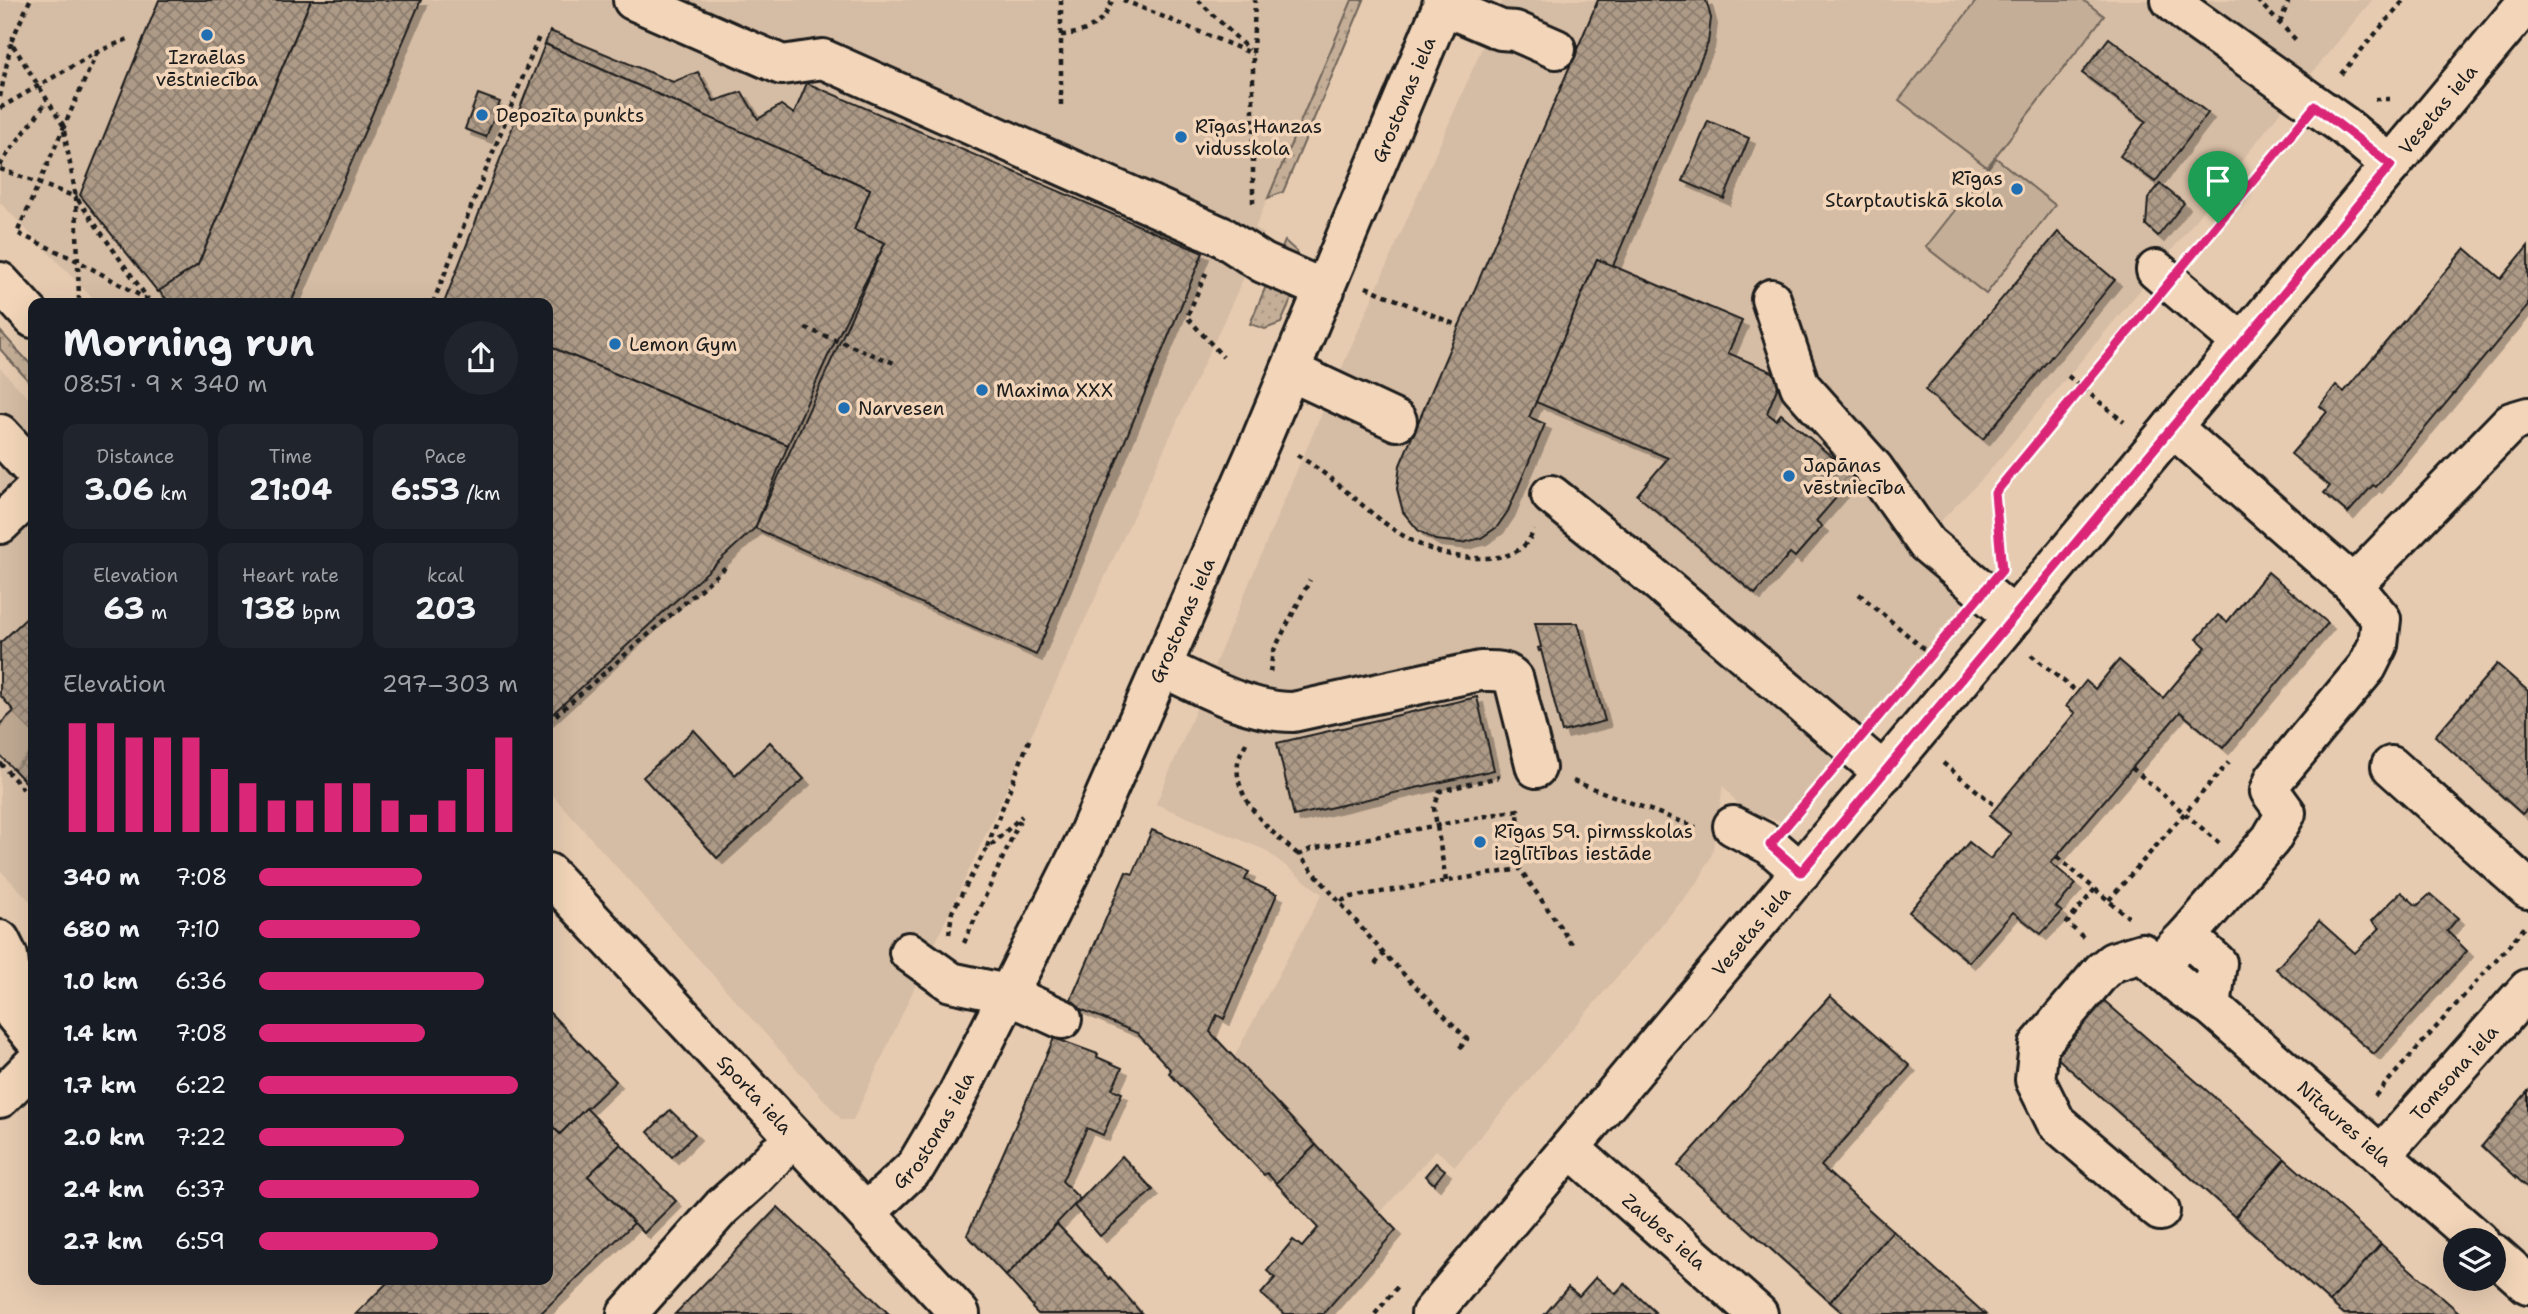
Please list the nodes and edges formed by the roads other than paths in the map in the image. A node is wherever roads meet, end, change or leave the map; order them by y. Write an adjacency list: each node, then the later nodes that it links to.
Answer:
1 (633, 0): 8 (street)
2 (2171, 0): 6 (street)
3 (2528, 1): 6 (street, Vesetas iela)
4 (1444, 3): 5 (street); 8 (street, Grostonas iela)
5 (1552, 57)
6 (2391, 165): 12 (street, Vesetas iela)
7 (2162, 276): 12 (street)
8 (1328, 281): 13 (street, Grostonas iela)
9 (0, 282): 11 (street)
10 (1770, 299): 23 (street)
11 (28, 313)
12 (2242, 343): 17 (street, Vesetas iela)
13 (1290, 371): 14 (street); 24 (street, Grostonas iela)
14 (1401, 411)
15 (2528, 417): 22 (street)
16 (0, 434): 18 (street)
17 (2164, 437): 22 (street); 23 (street, Vesetas iela)
18 (28, 465)
19 (1551, 495): 27 (street)
20 (28, 497): 21 (street)
21 (0, 524)
22 (2353, 585): 32 (street)
23 (2008, 624): 27 (street, Vesetas iela)
24 (1162, 667): 26 (street); 37 (street, Grostonas iela)
25 (2391, 766): 31 (street)
26 (1536, 768)
27 (1884, 773): 29 (street, Vesetas iela)
28 (1717, 828): 29 (street)
29 (1801, 872): 43 (street, Vesetas iela)
30 (553, 878): 47 (street, Sporta iela)
31 (2528, 889)
32 (2187, 936): 35 (street); 38 (street)
33 (0, 940): 40 (street)
34 (909, 952): 37 (street)
35 (2158, 967): 38 (street, Nītaures iela); 46 (street)
36 (2528, 989): 45 (street, Tomsona iela)
37 (1007, 994): 39 (street); 47 (street, Grostonas iela)
38 (2211, 1006): 45 (street, Nītaures iela)
39 (1062, 1019)
40 (28, 1031)
41 (28, 1070): 42 (street)
42 (0, 1098)
43 (1570, 1148): 53 (street, Vesetas iela); 54 (street, Zaubes iela)
44 (776, 1155): 51 (street)
45 (2381, 1155): 48 (street, Nītaures iela)
46 (2160, 1211)
47 (866, 1213): 52 (street, Sporta iela)
48 (2464, 1228)
49 (2506, 1265): 50 (street)
50 (2528, 1284)
51 (627, 1314)
52 (960, 1314)
53 (1431, 1314)
54 (1758, 1314)

